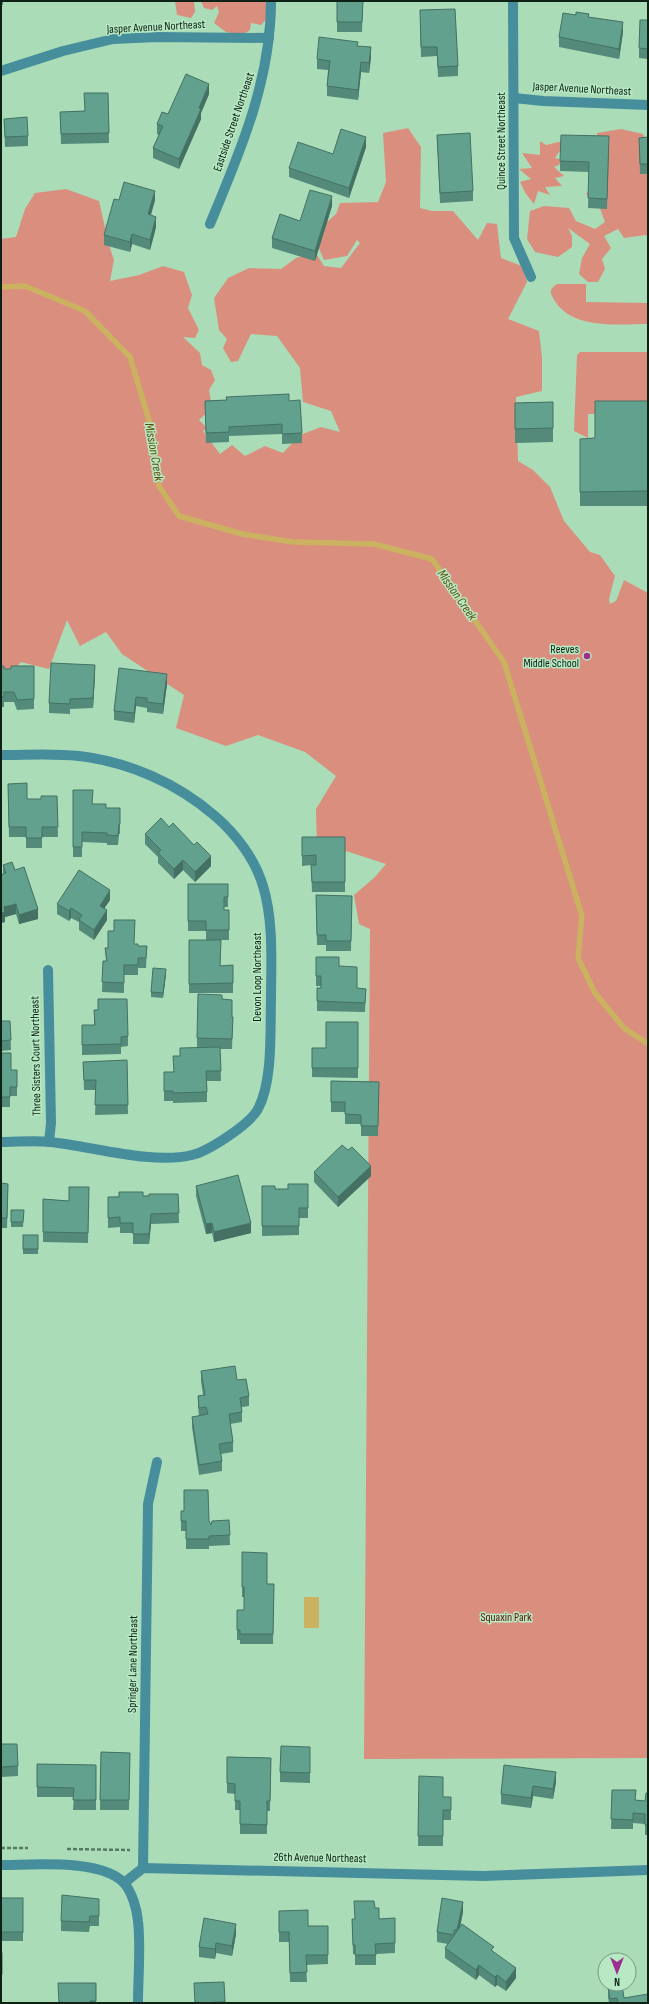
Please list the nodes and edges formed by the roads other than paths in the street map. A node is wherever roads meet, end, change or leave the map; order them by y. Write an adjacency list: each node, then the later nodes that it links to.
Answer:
1 (271, 1): 3 (street, Eastside Street Northeast)
2 (513, 1): 5 (street, Quince Street Northeast)
3 (269, 38): 4 (street, Jasper Avenue Northeast); 7 (street, Eastside Street Northeast)
4 (1, 71)
5 (514, 98): 6 (street, Jasper Avenue Northeast); 8 (street, Quince Street Northeast)
6 (648, 105)
7 (210, 224)
8 (531, 277)
9 (1, 755): 12 (street, Devon Loop Northeast)
10 (48, 970): 12 (street, Three Sisters Court Northeast)
11 (1, 1142): 12 (street, Devon Loop Northeast)
12 (49, 1142)
13 (157, 1462): 15 (street, Springer Lane Northeast)
14 (1, 1865): 17 (street)
15 (143, 1868): 16 (street, 26th Avenue Northeast); 17 (street)
16 (648, 1870)
17 (124, 1883): 18 (street)
18 (138, 2003)

